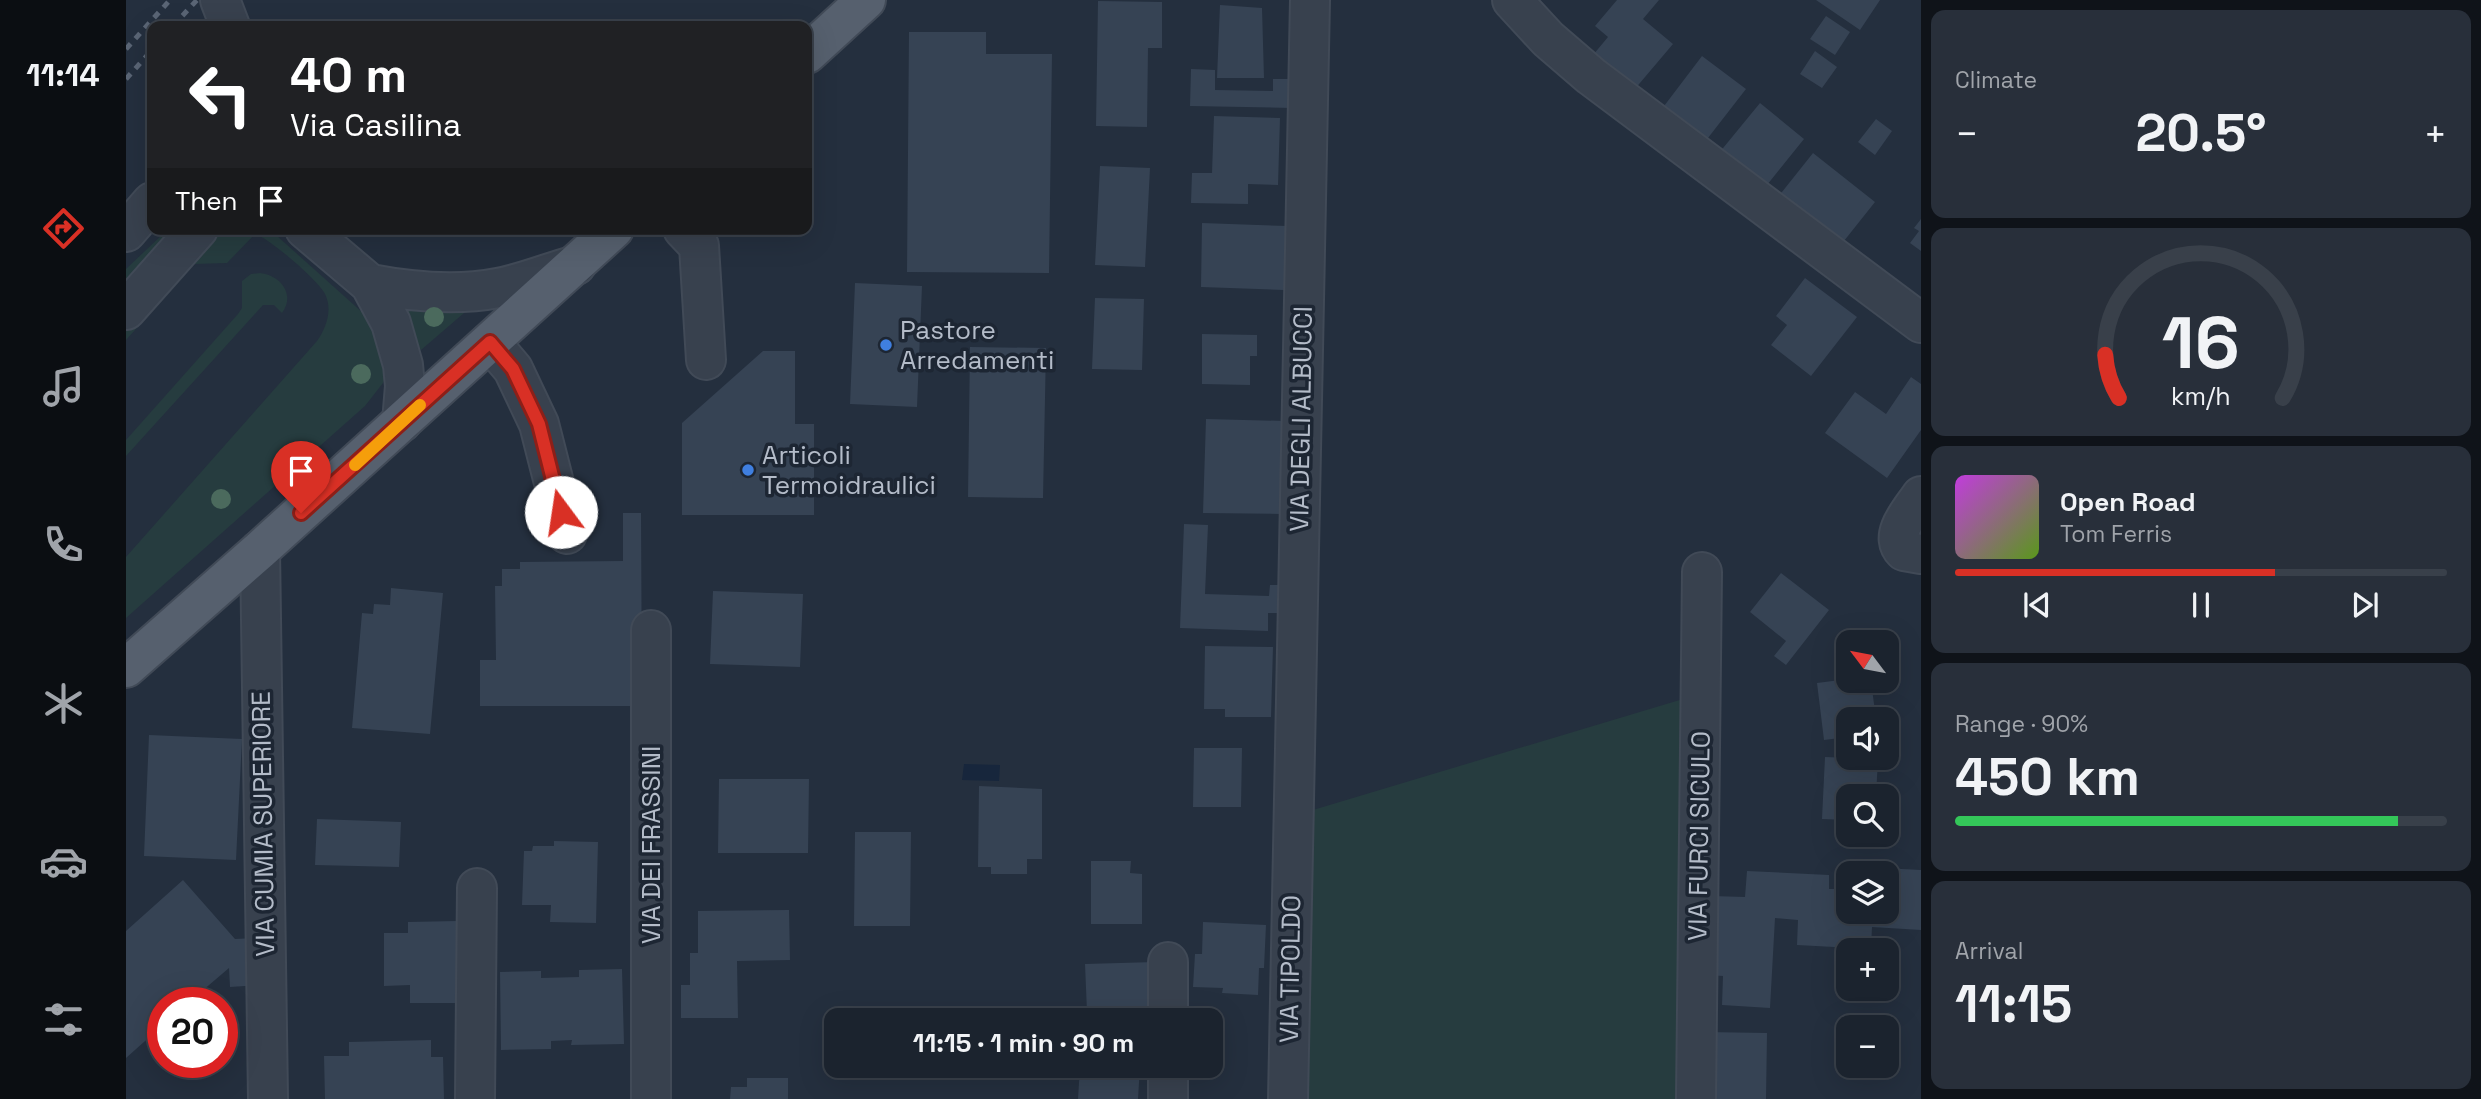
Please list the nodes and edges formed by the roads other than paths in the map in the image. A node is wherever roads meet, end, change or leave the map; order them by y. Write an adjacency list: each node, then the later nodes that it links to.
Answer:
1 (220, 0): 5 (street)
2 (866, 0): 6 (main road)
3 (1310, 0): 27 (street, VIA DEGLI ALBUCCI)
4 (1512, 0): 16 (street)
5 (228, 21)
6 (812, 49)
7 (147, 208): 8 (street)
8 (126, 232)
9 (193, 235): 15 (street)
10 (312, 235): 14 (street)
11 (607, 235): 13 (main road)
12 (689, 235): 18 (street)
13 (576, 264): 14 (street); 17 (main road)
14 (370, 284): 19 (street)
15 (126, 310)
16 (1921, 323)
17 (490, 342): 19 (main road); 21 (street)
18 (706, 360)
19 (402, 422): 23 (main road)
20 (1921, 496): 22 (street)
21 (567, 534)
22 (1910, 548)
23 (260, 550): 26 (main road); 32 (street, VIA CUMIA SUPERIORE)
24 (1702, 572): 37 (street, VIA FURCI SICULO)
25 (650, 630): 34 (street, VIA DEI FRASSINI)
26 (126, 668)
27 (1292, 839): 36 (street, VIA TIPOLDO)
28 (477, 888): 33 (street)
29 (1168, 962): 30 (street)
30 (1168, 1008)
31 (1168, 1078): 35 (street)
32 (268, 1099)
33 (475, 1099)
34 (650, 1099)
35 (1168, 1099)
36 (1288, 1099)
37 (1696, 1099)

